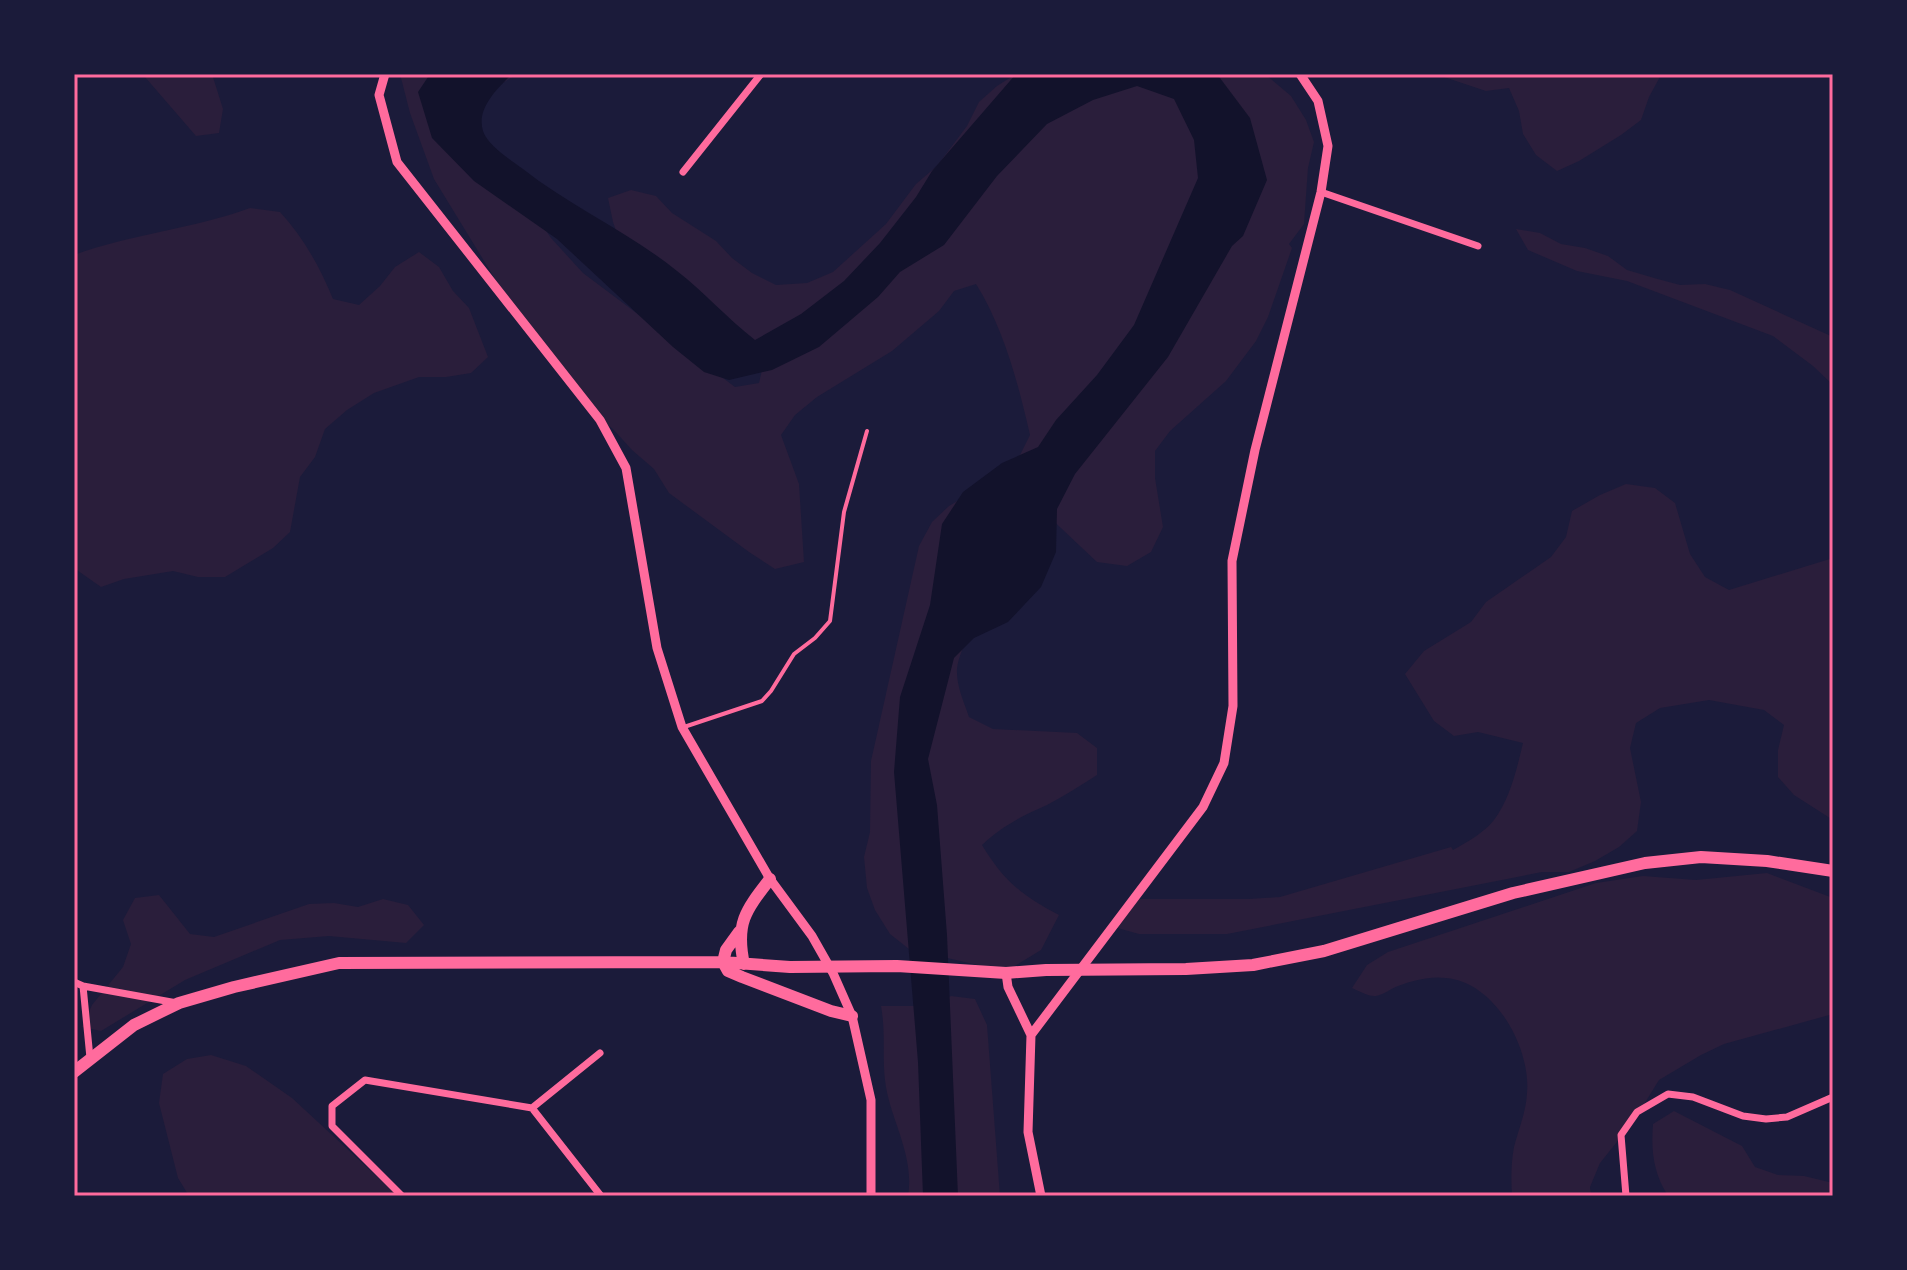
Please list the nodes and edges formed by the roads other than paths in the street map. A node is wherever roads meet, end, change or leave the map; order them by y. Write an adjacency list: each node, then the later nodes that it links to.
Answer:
1 (385, 74): 8 (street)
2 (761, 74): 4 (street)
3 (1300, 74): 5 (street)
4 (683, 172)
5 (1321, 192): 6 (street); 19 (street)
6 (1478, 246)
7 (867, 431): 8 (lane)
8 (682, 727): 10 (street)
9 (1833, 871): 14 (main road)
10 (770, 879): 11 (main road); 18 (street)
11 (739, 932): 12 (main road); 13 (main road)
12 (723, 962): 13 (main road); 17 (main road); 18 (main road)
13 (744, 964): 14 (main road)
14 (1006, 973): 19 (street)
15 (74, 982): 16 (street)
16 (83, 986): 17 (street); 21 (street)
17 (179, 1003): 21 (main road)
18 (852, 1016): 27 (street)
19 (1031, 1035): 28 (street)
20 (600, 1053): 24 (street)
21 (90, 1058): 22 (main road)
22 (74, 1072)
23 (1833, 1097): 29 (street)
24 (532, 1108): 25 (street); 26 (street)
25 (402, 1196)
26 (601, 1196)
27 (871, 1196)
28 (1041, 1196)
29 (1626, 1196)

